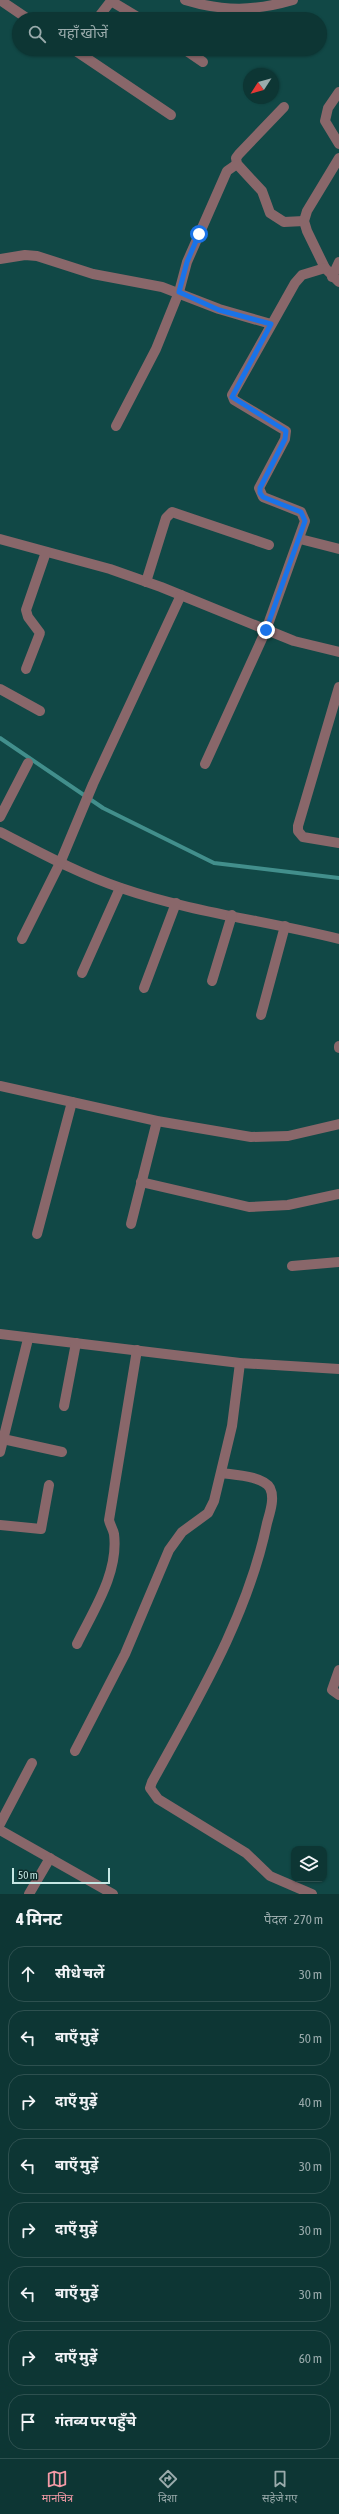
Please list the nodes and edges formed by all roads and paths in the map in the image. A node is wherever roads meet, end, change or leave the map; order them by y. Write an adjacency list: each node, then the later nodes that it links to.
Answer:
1 (0, 0): 4 (street)
2 (186, 0): 3 (street)
3 (293, 0)
4 (18, 12)
5 (102, 12): 6 (street)
6 (130, 12)
7 (84, 56): 12 (street)
8 (194, 56): 9 (street)
9 (203, 62)
10 (339, 92): 13 (street)
11 (284, 107): 15 (street)
12 (171, 115)
13 (339, 144)
14 (339, 158): 16 (street)
15 (237, 164): 16 (street); 21 (street)
16 (304, 221): 19 (street)
17 (0, 259): 21 (street)
18 (339, 262): 20 (street)
19 (325, 268): 20 (street); 22 (street)
20 (335, 280)
21 (179, 292): 22 (street); 23 (street)
22 (271, 324): 24 (street)
23 (116, 426)
24 (300, 539): 27 (street); 31 (street)
25 (0, 540): 28 (street)
26 (269, 544): 29 (street)
27 (339, 549)
28 (46, 552): 29 (street); 33 (street)
29 (146, 582): 30 (street)
30 (180, 595): 31 (street); 42 (street)
31 (266, 630): 32 (street); 38 (street)
32 (339, 652)
33 (26, 669)
34 (339, 687): 41 (street)
35 (0, 689): 36 (street)
36 (40, 711)
37 (28, 763): 39 (street)
38 (205, 764)
39 (0, 817)
40 (0, 832): 42 (street)
41 (339, 843)
42 (60, 863): 43 (street); 47 (street)
43 (120, 888): 44 (street); 49 (street)
44 (176, 903): 45 (street); 51 (street)
45 (232, 915): 46 (street); 50 (street)
46 (285, 926): 48 (street); 52 (street)
47 (22, 939)
48 (339, 939)
49 (82, 972)
50 (212, 981)
51 (144, 988)
52 (261, 1015)
53 (0, 1086): 54 (street)
54 (72, 1102): 55 (street); 60 (street)
55 (157, 1121): 56 (street); 57 (street)
56 (339, 1124)
57 (142, 1182): 58 (street); 59 (street)
58 (339, 1194)
59 (131, 1224)
60 (36, 1234)
61 (339, 1262): 62 (street)
62 (292, 1266)
63 (0, 1334): 64 (street)
64 (28, 1339): 65 (street); 70 (street)
65 (76, 1344): 66 (street); 69 (street)
66 (137, 1350): 67 (street); 76 (street)
67 (240, 1363): 68 (street); 73 (street)
68 (339, 1369)
69 (64, 1406)
70 (2, 1439): 71 (street); 72 (street)
71 (0, 1451)
72 (62, 1452)
73 (224, 1464): 79 (street); 86 (street)
74 (49, 1486): 75 (street)
75 (0, 1525)
76 (77, 1644)
77 (339, 1670): 78 (street)
78 (339, 1696)
79 (75, 1751)
80 (32, 1763): 81 (street)
81 (0, 1824)
82 (0, 1830): 83 (street)
83 (50, 1858): 84 (street); 85 (street)
84 (29, 1894)
85 (113, 1894)
86 (312, 1894)

